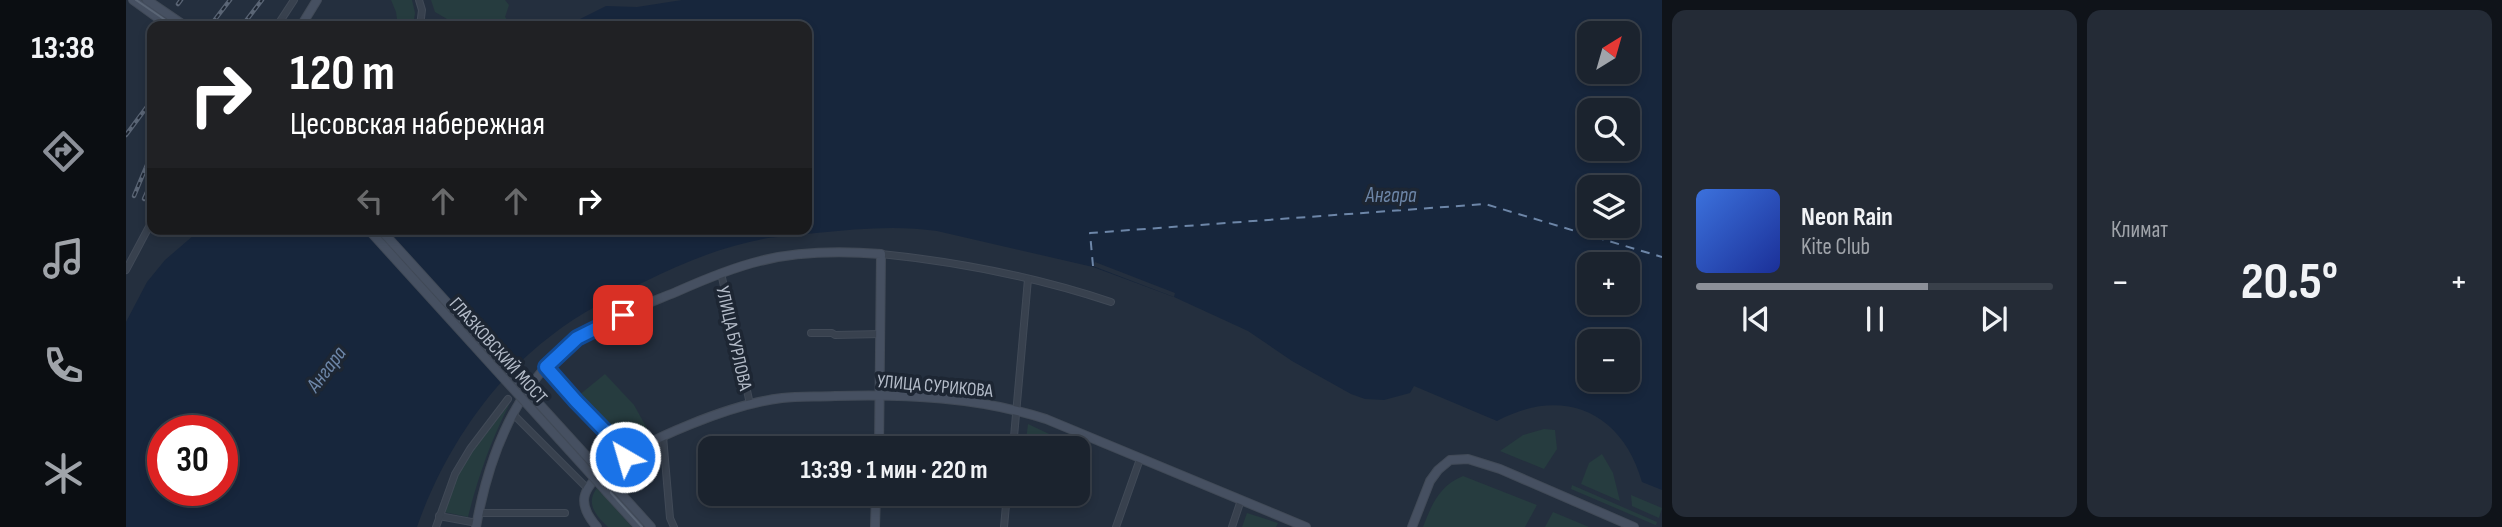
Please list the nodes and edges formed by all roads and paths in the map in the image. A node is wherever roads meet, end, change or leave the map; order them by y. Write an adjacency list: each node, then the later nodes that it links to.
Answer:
1 (294, 0): 7 (street)
2 (317, 0): 8 (main road)
3 (419, 0): 9 (street)
4 (140, 1): 5 (main road); 6 (main road)
5 (163, 21)
6 (176, 21)
7 (280, 21)
8 (304, 21)
9 (421, 21)
10 (147, 230): 14 (street)
11 (374, 235): 32 (main road, ГЛАЗКОВСКИЙ МОСТ, bridge)
12 (385, 235): 32 (main road, ГЛАЗКОВСКИЙ МОСТ, bridge)
13 (881, 254): 15 (main road); 16 (street); 19 (main road)
14 (126, 270)
15 (721, 273): 20 (main road); 23 (street, УЛИЦА БУРЛОВА)
16 (1028, 279): 17 (street); 24 (street)
17 (1111, 302)
18 (811, 333): 19 (street)
19 (881, 334): 21 (main road)
20 (546, 367): 25 (main road); 29 (street)
21 (881, 395): 23 (main road, УЛИЦА СУРИКОВА); 24 (main road, УЛИЦА СУРИКОВА); 27 (main road)
22 (508, 399): 38 (street)
23 (750, 404): 26 (main road, УЛИЦА СУРИКОВА)
24 (1017, 409): 28 (street); 30 (main road, УЛИЦА СУРИКОВА)
25 (515, 410): 31 (street); 36 (main road)
26 (663, 436): 29 (main road, УЛИЦА СУРИКОВА); 45 (street)
27 (879, 436)
28 (1014, 436)
29 (625, 457): 31 (main road, УЛИЦА СУРИКОВА)
30 (1140, 459): 33 (main road, УЛИЦА СУРИКОВА); 48 (street)
31 (587, 488): 42 (main road)
32 (609, 488): 43 (main road); 44 (main road)
33 (1241, 500): 49 (street); 50 (main road, УЛИЦА СУРИКОВА)
34 (875, 506): 46 (main road)
35 (1006, 506): 47 (street)
36 (478, 513): 37 (street); 40 (main road)
37 (565, 513)
38 (439, 516): 39 (street); 41 (street)
39 (464, 524): 40 (street)
40 (476, 525)
41 (436, 527)
42 (597, 527)
43 (639, 527)
44 (651, 527)
45 (674, 527)
46 (874, 527)
47 (1004, 527)
48 (1116, 527)
49 (1232, 527)
50 (1306, 527)
51 (1412, 527): 52 (main road)
52 (1634, 527)

